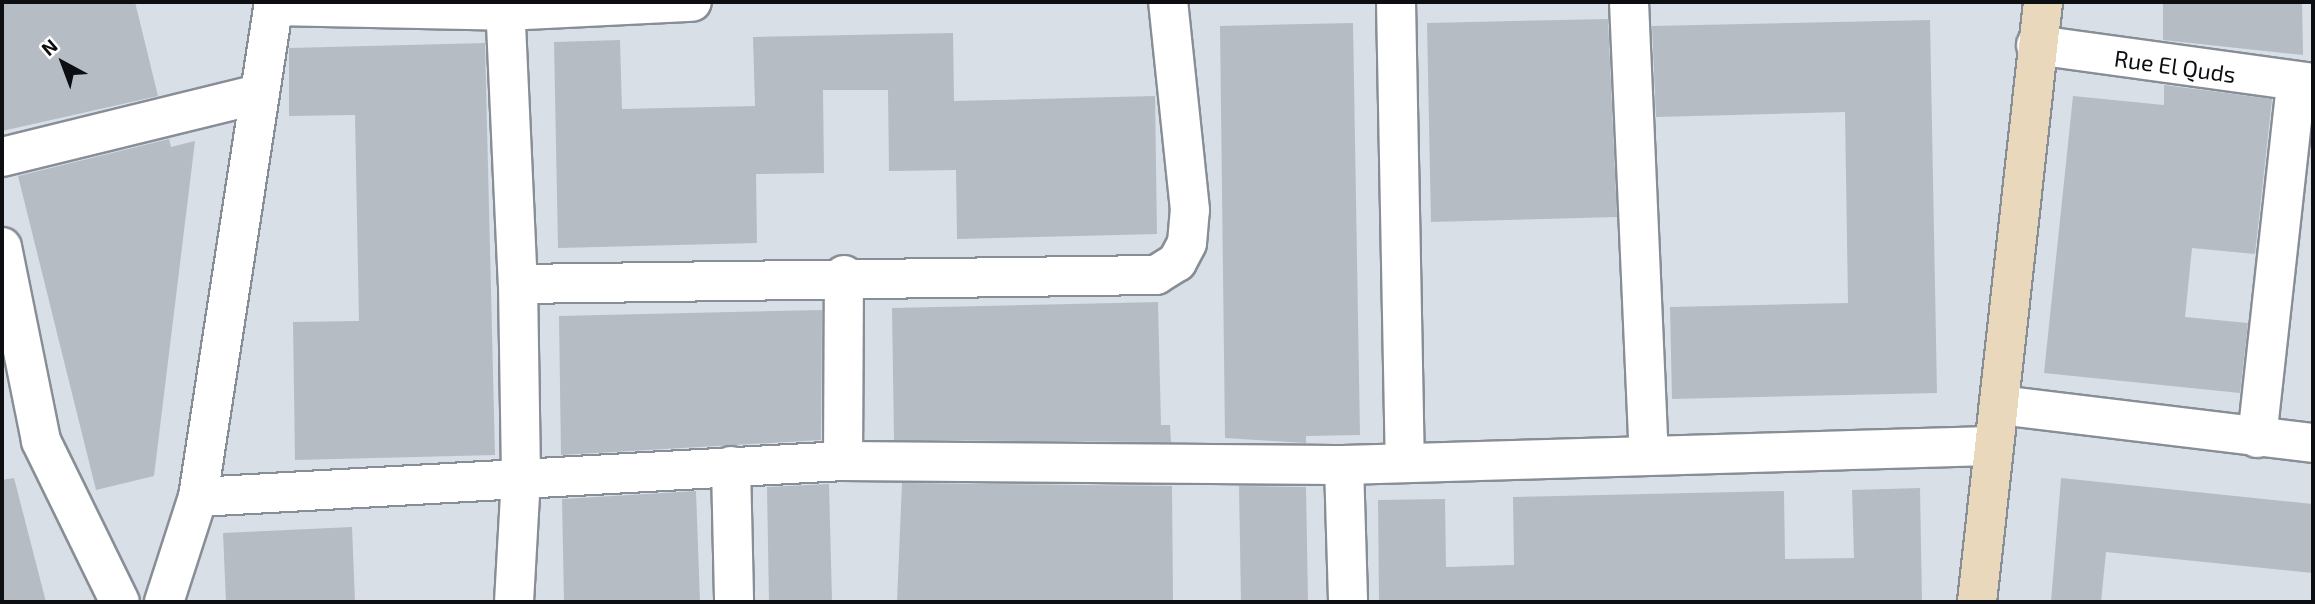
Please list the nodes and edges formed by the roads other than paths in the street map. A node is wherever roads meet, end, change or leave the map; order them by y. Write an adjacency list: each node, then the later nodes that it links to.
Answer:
1 (692, 2): 7 (street)
2 (1168, 2): 13 (street)
3 (1396, 2): 21 (street)
4 (1629, 2): 19 (street)
5 (2043, 2): 8 (street)
6 (274, 4): 7 (street); 10 (street)
7 (505, 6): 14 (street)
8 (2036, 45): 9 (street, Rue El Quds); 15 (street)
9 (2305, 83): 16 (street)
10 (255, 95): 11 (street); 25 (street)
11 (2, 157)
12 (3, 254): 26 (street)
13 (844, 275): 14 (street); 20 (street)
14 (518, 284): 24 (street)
15 (1999, 405): 16 (street); 18 (street)
16 (2257, 438): 17 (street)
17 (2313, 443)
18 (1990, 446): 19 (street); 31 (street)
19 (1649, 452): 21 (street)
20 (843, 461): 22 (street); 23 (street)
21 (1405, 463): 23 (street)
22 (731, 466): 24 (street); 29 (street)
23 (1344, 466): 30 (street)
24 (521, 477): 25 (street); 28 (street)
25 (198, 497): 27 (street)
26 (120, 602)
27 (164, 602)
28 (514, 602)
29 (734, 602)
30 (1348, 602)
31 (1977, 602)

